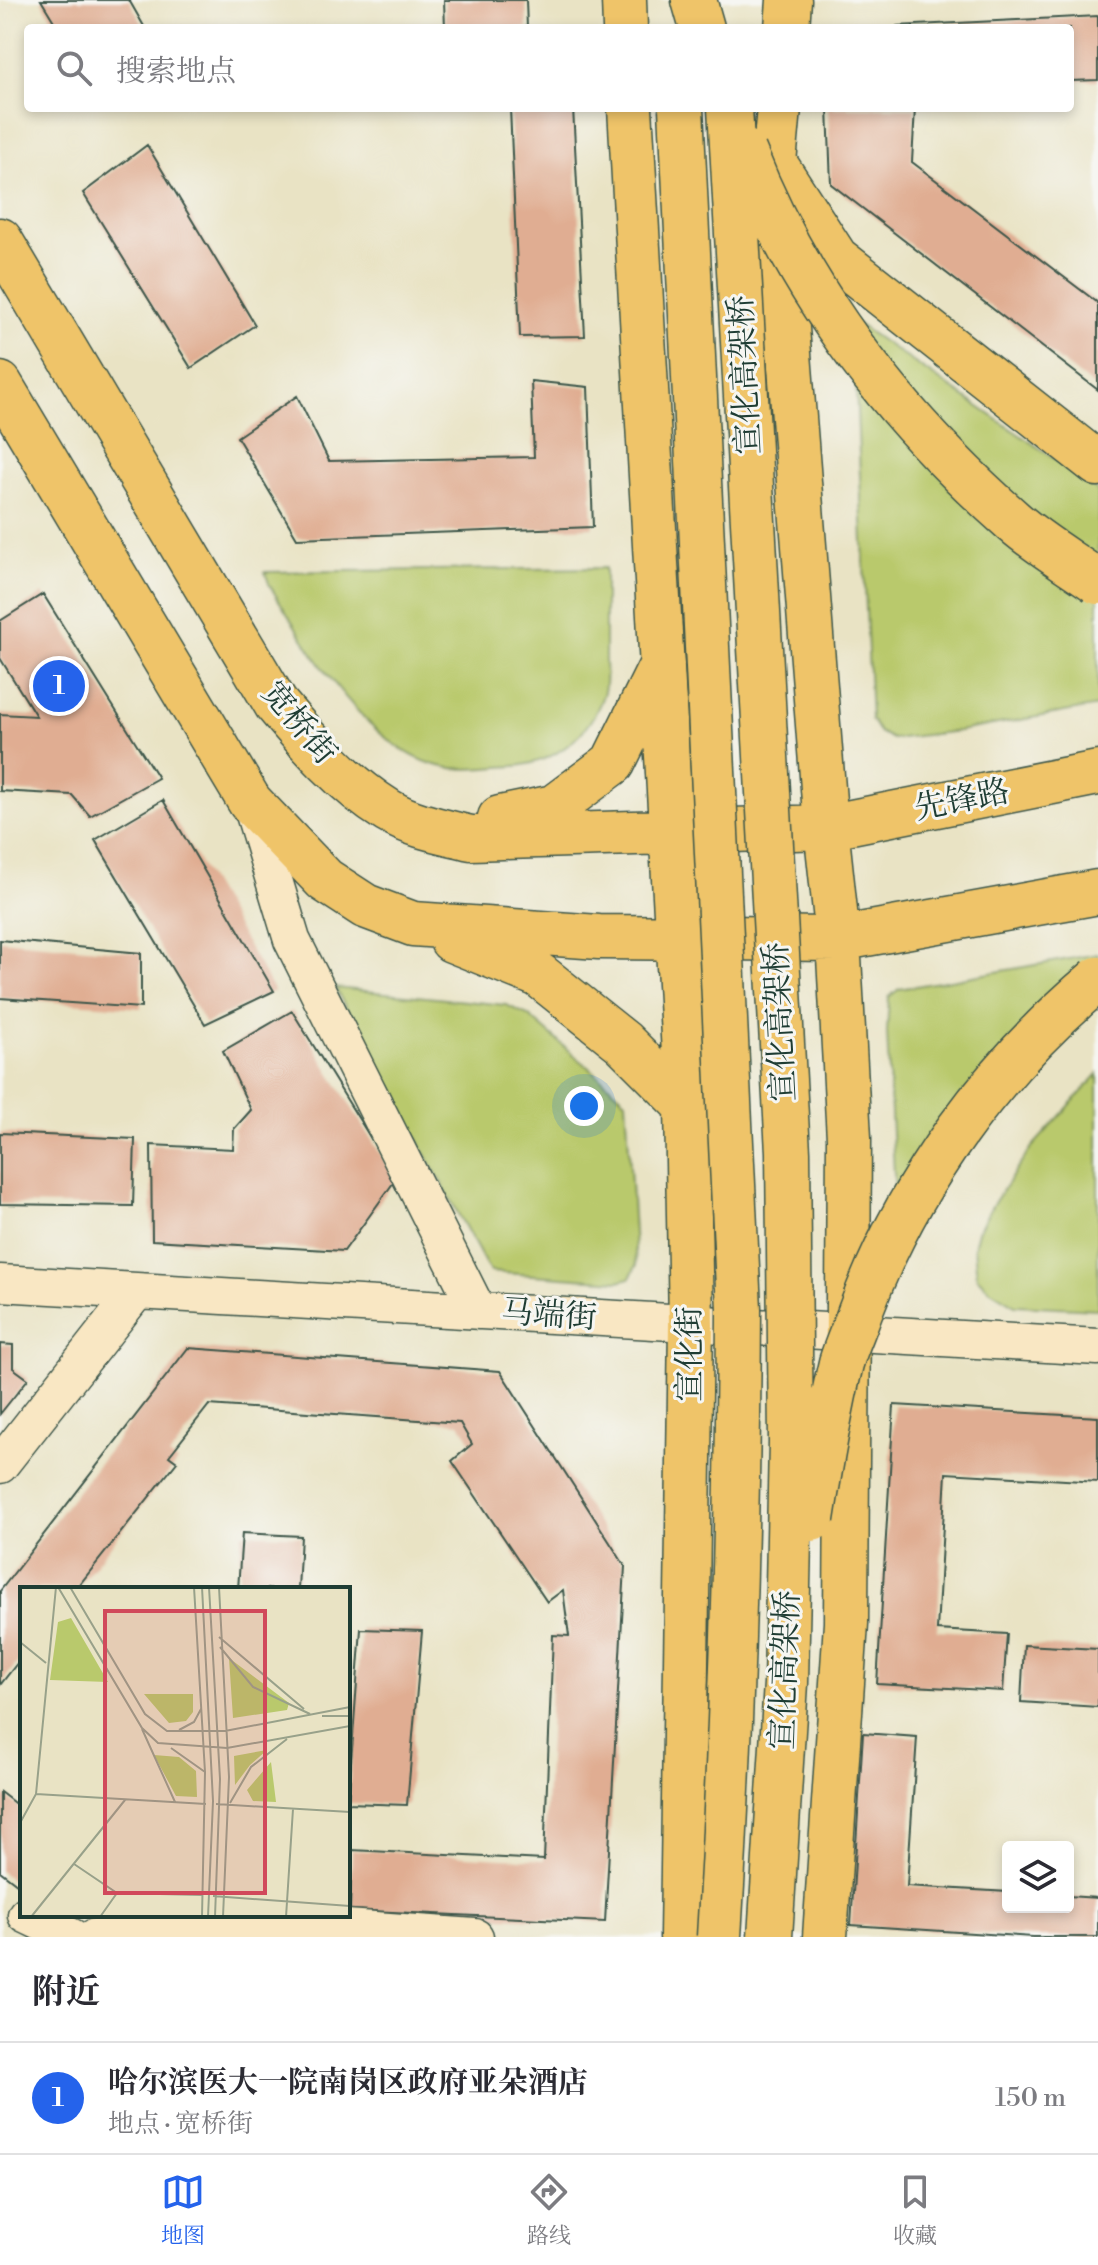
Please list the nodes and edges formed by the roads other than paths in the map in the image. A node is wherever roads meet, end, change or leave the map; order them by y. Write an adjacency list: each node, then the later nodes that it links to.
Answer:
1 (624, 0): 6 (highway)
2 (676, 0): 7 (highway)
3 (694, 0): 8 (highway)
4 (724, 0): 9 (highway)
5 (789, 0): 10 (highway)
6 (625, 24)
7 (677, 24)
8 (701, 24)
9 (725, 24)
10 (787, 24)
11 (630, 112): 21 (highway, 宣化街)
12 (681, 112): 48 (highway, 宣化高架桥, bridge)
13 (728, 112): 40 (highway, 宣化高架桥, bridge)
14 (730, 112): 20 (highway, bridge)
15 (779, 112): 16 (highway)
16 (774, 162): 19 (highway); 25 (highway)
17 (0, 240): 24 (highway, 宽桥街)
18 (0, 384): 23 (highway)
19 (1098, 464)
20 (1098, 582)
21 (663, 661): 24 (highway); 26 (highway, 宣化街)
22 (1098, 773): 25 (highway, 先锋路)
23 (250, 802): 28 (highway); 35 (street)
24 (424, 827): 26 (highway, 宽桥街)
25 (826, 827): 26 (highway, 宽桥街); 30 (highway)
26 (672, 832): 29 (highway, 宣化街)
27 (1098, 892): 30 (highway)
28 (413, 924): 29 (highway); 32 (highway)
29 (678, 938): 30 (highway); 32 (highway, 宣化街)
30 (838, 939): 37 (highway)
31 (1098, 979): 40 (highway, bridge)
32 (687, 1106): 36 (highway, 宣化街)
33 (0, 1283): 34 (street, 马端街)
34 (137, 1291): 35 (street, 马端街); 39 (street)
35 (478, 1311): 36 (street, 马端街)
36 (691, 1324): 37 (street, 马端街); 47 (highway, 宣化街)
37 (849, 1332): 38 (street, 马端街); 50 (highway)
38 (1098, 1347)
39 (0, 1465)
40 (786, 1683): 49 (highway, 宣化高架桥, bridge)
41 (0, 1896): 42 (street)
42 (20, 1911)
43 (30, 1917): 44 (street)
44 (72, 1937)
45 (95, 1937): 46 (street)
46 (475, 1937)
47 (682, 1937)
48 (719, 1937)
49 (770, 1937)
50 (825, 1937)

